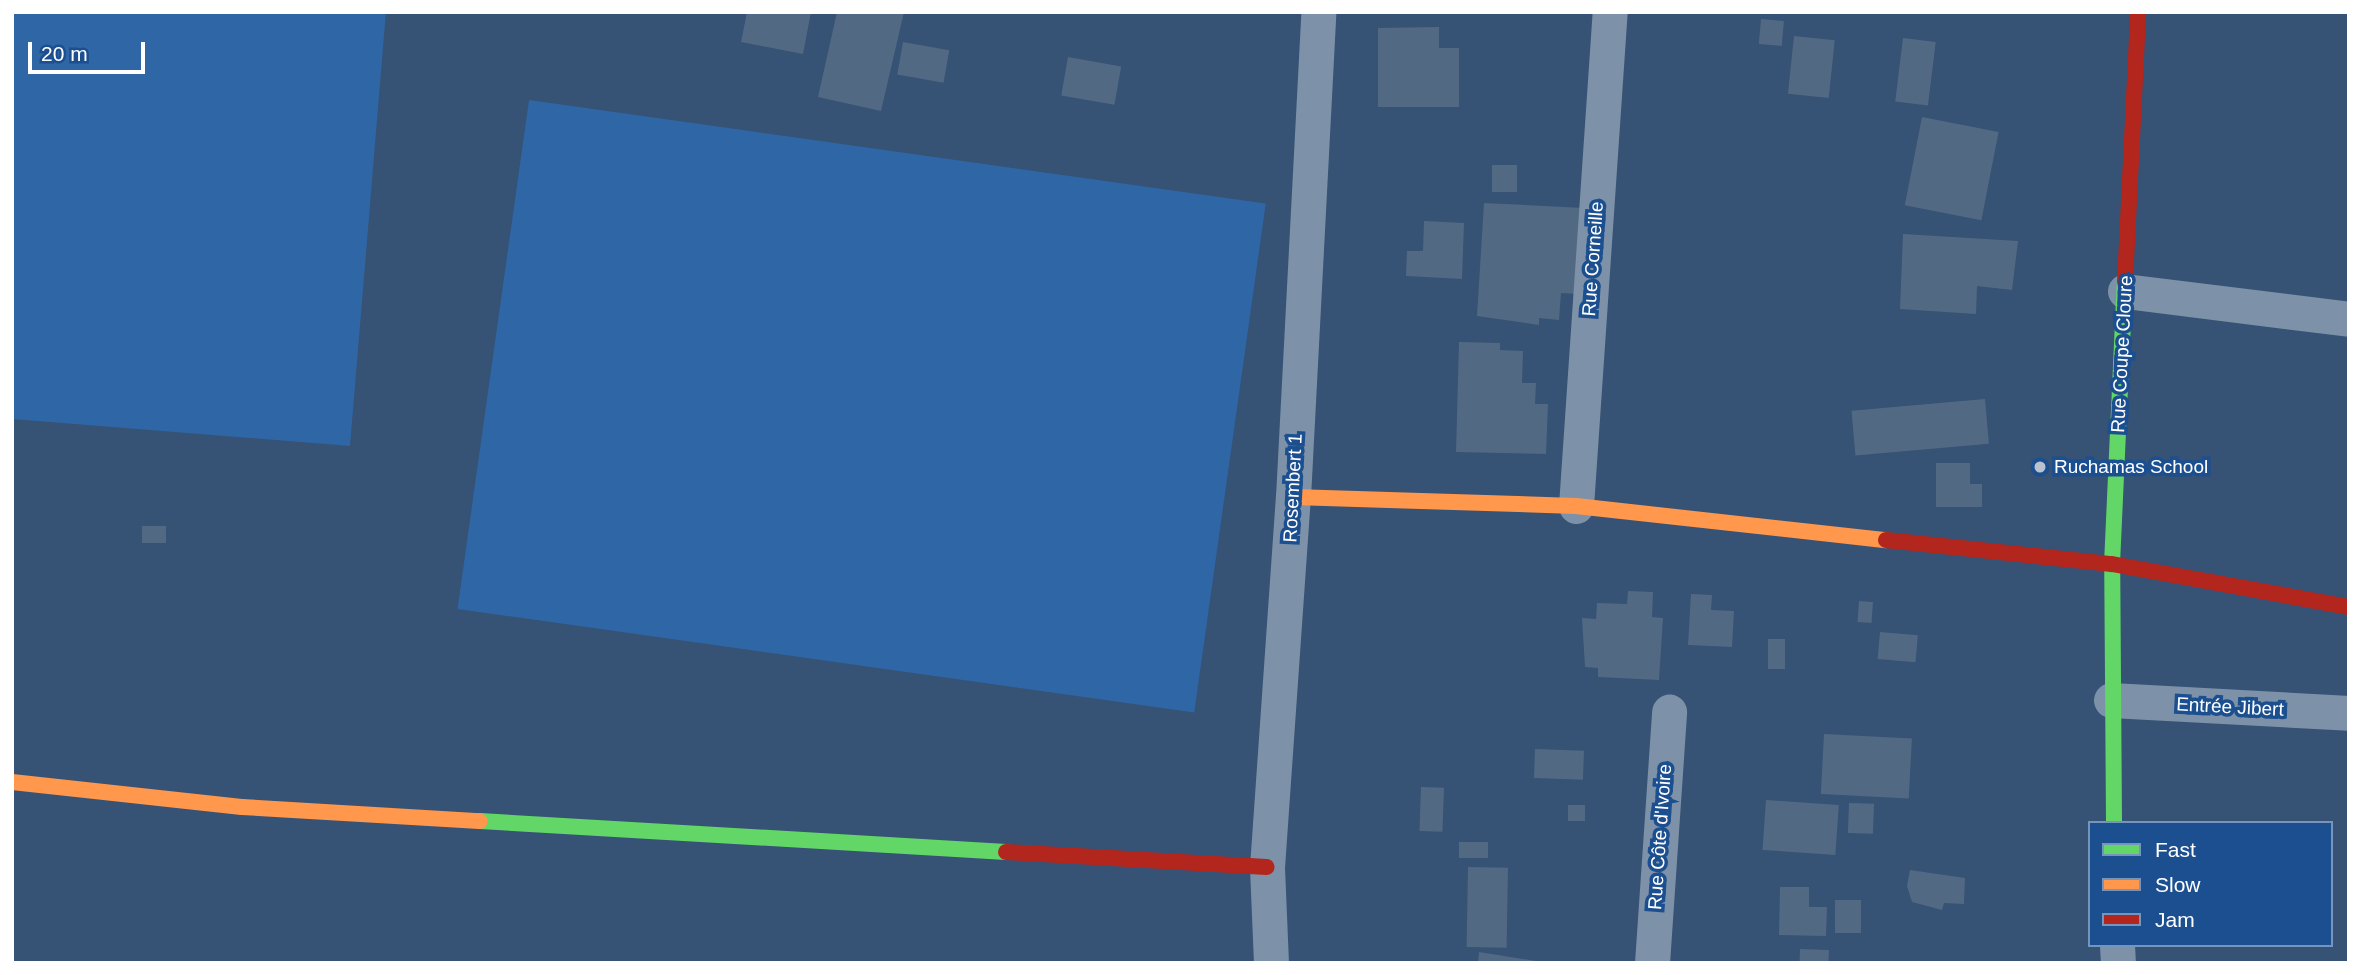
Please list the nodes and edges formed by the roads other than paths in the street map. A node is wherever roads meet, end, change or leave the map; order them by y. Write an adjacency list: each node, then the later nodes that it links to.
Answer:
1 (1318, 12): 6 (street, Rosembert 1)
2 (1610, 12): 7 (street, Rue Corneille)
3 (2138, 12): 4 (street, Rue Coupe Cloure)
4 (2125, 291): 5 (street); 8 (street, Rue Coupe Cloure)
5 (2349, 319)
6 (1293, 497): 7 (street); 15 (street, Rosembert 1)
7 (1576, 506): 8 (street)
8 (2112, 564): 9 (street); 10 (street, Rue Coupe Cloure)
9 (2349, 607)
10 (2111, 700): 12 (street, Entrée Jibert); 14 (street, Rue Coupe Cloure)
11 (1669, 712): 17 (street, Rue Côte d'Ivoire)
12 (2349, 713)
13 (12, 782): 15 (street)
14 (2114, 821)
15 (1267, 867): 16 (street, Rosembert 1)
16 (1271, 963)
17 (1652, 963)

